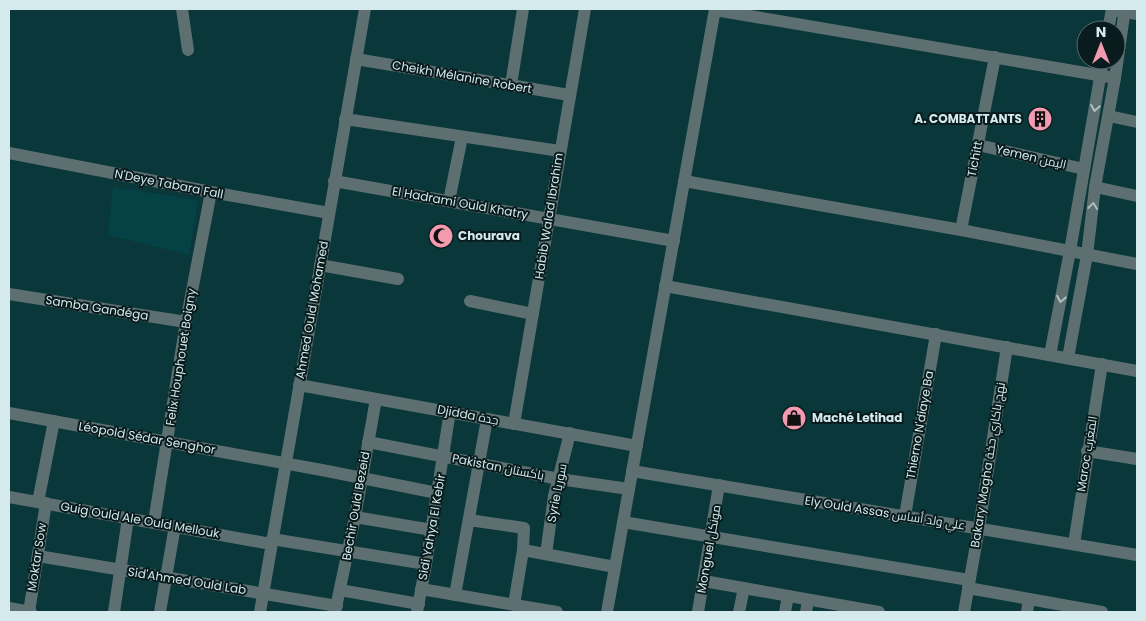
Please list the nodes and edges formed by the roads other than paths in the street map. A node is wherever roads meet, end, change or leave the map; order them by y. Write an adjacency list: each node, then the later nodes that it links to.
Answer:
1 (182, 9): 7 (street)
2 (365, 9): 9 (street, Ahmed Ould Mohamed)
3 (523, 9): 13 (street)
4 (585, 9): 14 (street, Habib Walad Ibrahim)
5 (715, 10): 8 (street); 23 (street)
6 (1122, 11): 12 (street)
7 (188, 50)
8 (994, 57): 11 (street); 19 (street, Tichitt)
9 (356, 59): 13 (street, Cheikh Mélanine Robert); 16 (street, Ahmed Ould Mohamed)
10 (1102, 70): 11 (street)
11 (1101, 75): 12 (street); 22 (street, one-way to 22)
12 (1115, 78): 15 (street)
13 (511, 85): 14 (street, Cheikh Mélanine Robert)
14 (569, 95): 20 (street, Habib Walad Ibrahim)
15 (1109, 116): 17 (street); 25 (street)
16 (345, 119): 18 (street); 24 (street, Ahmed Ould Mohamed)
17 (1137, 122)
18 (462, 137): 20 (street); 28 (street)
19 (978, 145): 22 (street, Yemen اليمن); 31 (street, Tichitt)
20 (560, 152): 30 (street, Habib Walad Ibrahim)
21 (9, 153): 26 (street, N'Deye Tabara Fall)
22 (1084, 169): 33 (street)
23 (684, 180): 31 (street); 32 (street)
24 (334, 181): 28 (street, El Hadrami Ould Khatry); 29 (street, Ahmed Ould Mohamed)
25 (1095, 187): 27 (street); 34 (street, one-way to 25)
26 (211, 192): 29 (street, N'Deye Tabara Fall); 42 (street, Felix Houphouet Boigny)
27 (1137, 196)
28 (449, 201): 30 (street, El Hadrami Ould Khatry)
29 (329, 213): 36 (street, Ahmed Ould Mohamed)
30 (550, 219): 32 (street, El Hadrami Ould Khatry); 41 (street, Habib Walad Ibrahim)
31 (961, 230): 33 (street)
32 (674, 241): 38 (street)
33 (1070, 251): 34 (street); 45 (street, one-way to 45)
34 (1086, 255): 35 (street); 46 (street)
35 (1137, 264)
36 (320, 265): 37 (street); 49 (street, Ahmed Ould Mohamed)
37 (398, 280)
38 (666, 286): 43 (street); 59 (street)
39 (9, 294): 42 (street, Samba Gandéga)
40 (470, 301): 41 (street)
41 (533, 314): 55 (street, Habib Walad Ibrahim)
42 (186, 322): 57 (street, Felix Houphouet Boigny)
43 (936, 334): 44 (street); 73 (street, Thierno N'diaye Ba)
44 (1007, 347): 45 (street); 80 (street, Bakary Magha نهج باكاري حخة)
45 (1050, 355): 46 (street)
46 (1068, 358): 47 (street)
47 (1102, 364): 48 (street); 60 (street, Maroc المغرب)
48 (1137, 370)
49 (299, 385): 50 (street, Djidda جدة); 64 (street, Ahmed Ould Mohamed)
50 (376, 399): 51 (street, Djidda جدة); 58 (street, Bechir Ould Bezeid)
51 (450, 412): 53 (street, Djidda جدة); 61 (street, Sidi Yahya El Kebir)
52 (9, 413): 54 (street, Léopold Sédar Senghor)
53 (487, 419): 55 (street, Djidda جدة); 63 (street)
54 (54, 421): 57 (street, Léopold Sédar Senghor); 72 (street, Moktar Sow)
55 (514, 424): 56 (street, Djidda جدة)
56 (570, 434): 59 (street, Djidda جدة); 67 (street, Syrie سوريا)
57 (168, 441): 64 (street, Léopold Sédar Senghor); 77 (street, Felix Houphouet Boigny)
58 (368, 442): 61 (street, Pakistan باكستان); 66 (street, Bechir Ould Bezeid)
59 (637, 446): 65 (street)
60 (1087, 451): 62 (street); 84 (street, Maroc المغرب)
61 (444, 457): 63 (street, Pakistan باكستان); 70 (street, Sidi Yahya El Kebir)
62 (1137, 459)
63 (480, 462): 67 (street, Pakistan باكستان); 76 (street)
64 (285, 463): 66 (street, Léopold Sédar Senghor); 83 (street, Ahmed Ould Mohamed)
65 (632, 471): 68 (street, Ely Ould Assas علي ولد أساس); 69 (street)
66 (362, 479): 70 (street, Léopold Sédar Senghor); 75 (street, Bechir Ould Bezeid)
67 (559, 479): 69 (street, Pakistan باكستان); 87 (street, Syrie سوريا)
68 (719, 485): 73 (street, Ely Ould Assas علي ولد أساس); 82 (street, Monguel مونكل)
69 (629, 489): 78 (street)
70 (437, 494): 81 (street, Sidi Yahya El Kebir)
71 (9, 497): 72 (street, Guig Ould Ale Ould Mellouk)
72 (42, 502): 74 (street, Guig Ould Ale Ould Mellouk); 89 (street, Moktar Sow)
73 (905, 516): 80 (street, Ely Ould Assas علي ولد أساس)
74 (128, 518): 77 (street, Guig Ould Ale Ould Mellouk); 92 (street)
75 (355, 518): 81 (street); 85 (street, Bechir Ould Bezeid)
76 (469, 520): 86 (street); 100 (street)
77 (154, 522): 79 (street, Guig Ould Ale Ould Mellouk)
78 (623, 522): 82 (street); 91 (street)
79 (175, 526): 83 (street, Guig Ould Ale Ould Mellouk); 93 (street)
80 (979, 528): 84 (street, Ely Ould Assas علي ولد أساس); 95 (street, Bakary Magha نهج باكاري حخة)
81 (432, 530): 90 (street, Sidi Yahya El Kebir)
82 (712, 536): 94 (street, Monguel مونكل); 95 (street)
83 (272, 541): 85 (street, Guig Ould Ale Ould Mellouk); 99 (street, Ahmed Ould Mohamed)
84 (1074, 544): 88 (street, Ely Ould Assas علي ولد أساس)
85 (349, 550): 90 (street, Guig Ould Ale Ould Mellouk); 98 (street, Bechir Ould Bezeid)
86 (523, 550): 87 (street); 103 (street)
87 (546, 554): 91 (street)
88 (1137, 555)
89 (38, 556): 92 (street, Sid'Ahmed Ould Lab); 108 (street, Moktar Sow)
90 (426, 564): 97 (street, Sidi Yahya El Kebir)
91 (615, 567): 113 (street)
92 (120, 570): 93 (street, Sid'Ahmed Ould Lab); 109 (street)
93 (166, 577): 99 (street, Sid'Ahmed Ould Lab); 110 (street)
94 (704, 581): 96 (street); 114 (street, Monguel مونكل)
95 (969, 584): 102 (street); 118 (street, Bakary Magha نهج باكاري حخة)
96 (744, 588): 101 (street); 115 (street)
97 (421, 589): 100 (street); 106 (street, Sidi Yahya El Kebir)
98 (340, 590): 106 (street); 107 (street, Bechir Ould Bezeid)
99 (263, 593): 107 (street, Sid'Ahmed Ould Lab); 111 (street, Ahmed Ould Mohamed)
100 (456, 595): 103 (street)
101 (788, 596): 104 (street); 116 (street)
102 (1030, 599): 119 (street); 120 (street)
103 (514, 605): 112 (street)
104 (807, 606): 117 (street)
105 (9, 608): 108 (street)
106 (418, 608)
107 (336, 609)
108 (30, 612)
109 (114, 612)
110 (160, 612)
111 (260, 612)
112 (557, 612)
113 (607, 612)
114 (698, 612)
115 (739, 612)
116 (785, 612)
117 (878, 612)
118 (964, 612)
119 (1027, 612)
120 (1102, 612)

